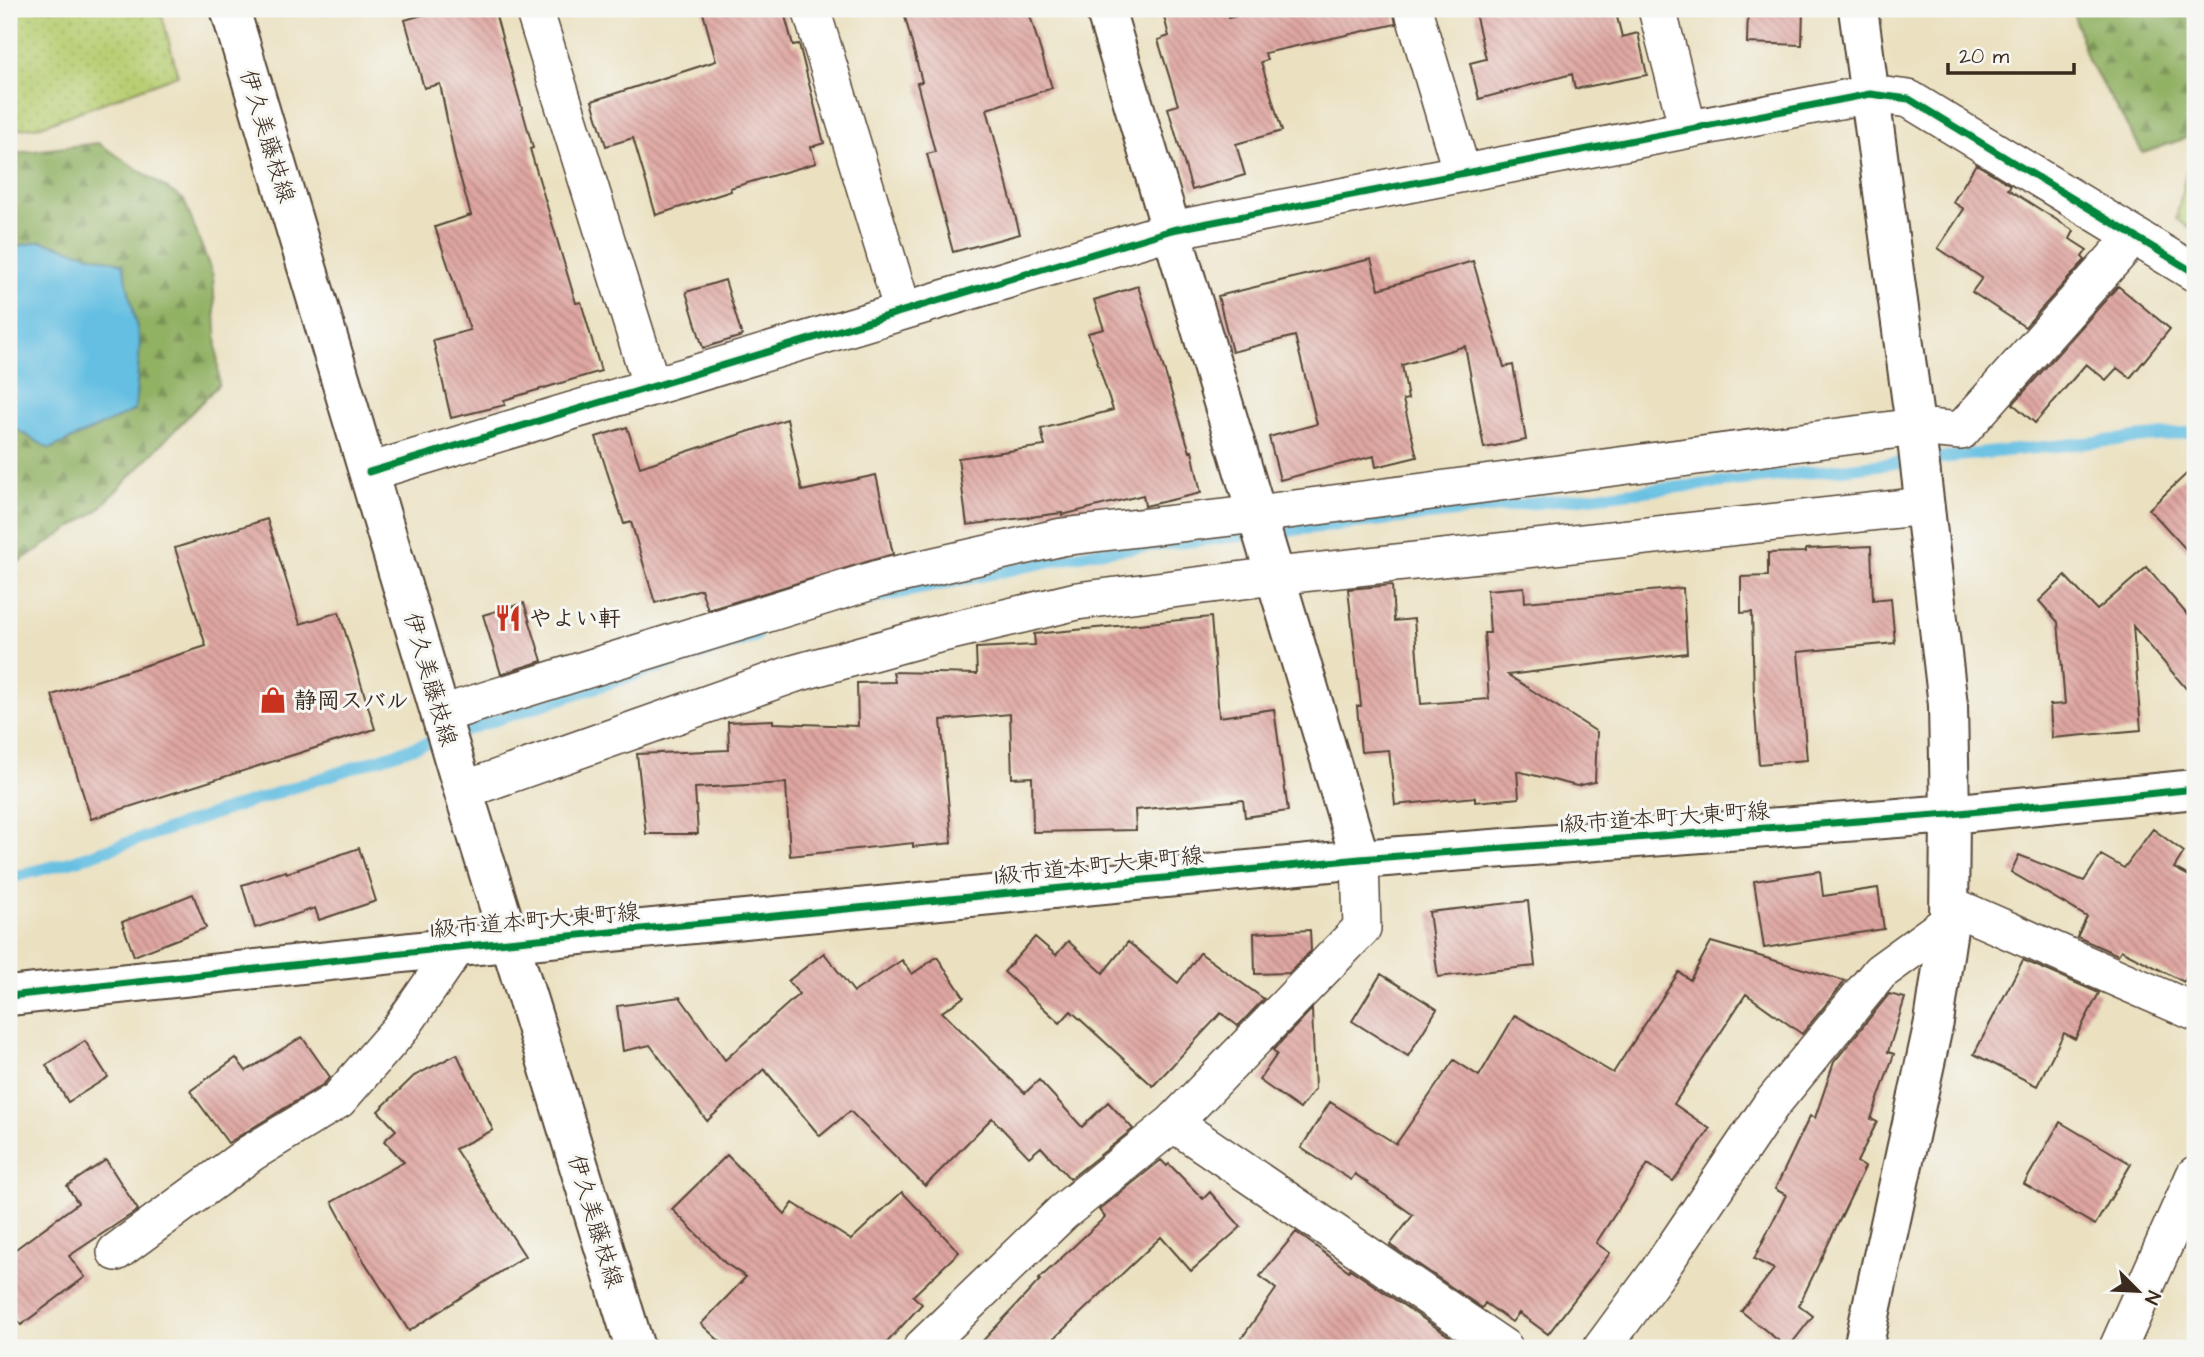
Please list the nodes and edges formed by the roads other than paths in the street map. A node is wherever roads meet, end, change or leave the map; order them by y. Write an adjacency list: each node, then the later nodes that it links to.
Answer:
1 (230, 9): 17 (street, 伊久美藤枝線)
2 (534, 9): 15 (street)
3 (811, 9): 14 (street)
4 (1105, 9): 11 (street)
5 (1413, 9): 10 (street)
6 (1657, 9): 9 (street)
7 (1858, 9): 8 (street)
8 (1870, 93): 9 (street); 12 (street); 16 (street)
9 (1688, 130): 10 (street)
10 (1462, 173): 11 (street)
11 (1172, 230): 14 (street); 19 (street)
12 (2134, 236): 13 (street); 16 (street)
13 (2195, 273)
14 (903, 311): 15 (street)
15 (652, 387): 17 (street)
16 (1916, 434): 18 (street); 19 (street)
17 (369, 472): 21 (street, 伊久美藤枝線)
18 (1925, 501): 20 (street); 24 (street)
19 (1257, 514): 20 (street); 21 (street)
20 (1275, 576): 22 (street); 25 (street)
21 (443, 718): 22 (street, 伊久美藤枝線)
22 (462, 785): 27 (street, 伊久美藤枝線)
23 (2195, 789): 24 (street, 1級市道本町大東町線)
24 (1950, 814): 25 (street, 1級市道本町大東町線); 26 (street)
25 (1360, 859): 27 (street, 1級市道本町大東町線); 31 (street)
26 (1950, 913): 30 (street); 37 (street); 38 (street)
27 (512, 942): 28 (street, 1級市道本町大東町線); 34 (street, 伊久美藤枝線)
28 (457, 947): 29 (street, 1級市道本町大東町線); 33 (street)
29 (9, 996)
30 (2195, 1012)
31 (1173, 1123): 35 (street); 36 (street)
32 (2195, 1175): 39 (street)
33 (116, 1252)
34 (635, 1348)
35 (922, 1348)
36 (1504, 1348)
37 (1602, 1348)
38 (1863, 1348)
39 (2118, 1348)

